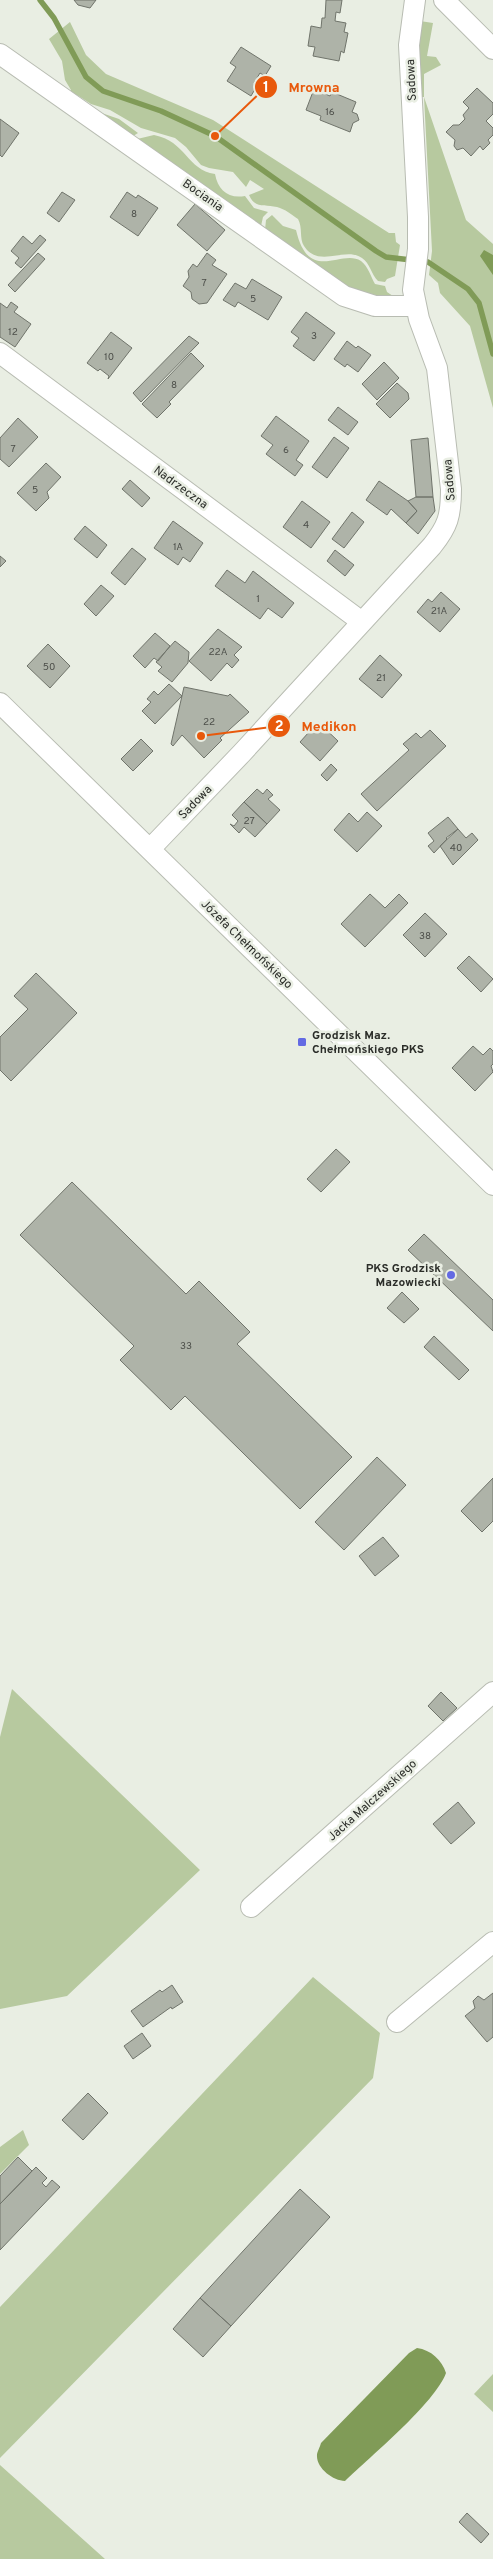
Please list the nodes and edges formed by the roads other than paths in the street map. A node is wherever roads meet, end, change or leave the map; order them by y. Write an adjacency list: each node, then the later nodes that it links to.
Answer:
1 (415, 0): 5 (street, Sadowa)
2 (444, 0): 3 (street)
3 (493, 49)
4 (0, 54): 5 (street, Bociania)
5 (416, 306): 7 (street, Sadowa)
6 (0, 353): 7 (street, Nadrzeczna)
7 (362, 622): 9 (street, Sadowa)
8 (0, 703): 9 (street, Józefa Chełmońskiego)
9 (150, 849): 10 (street, Józefa Chełmońskiego)
10 (493, 1185)
11 (493, 1692): 12 (street, Jacka Malczewskiego)
12 (251, 1907)
13 (493, 1942): 14 (street)
14 (397, 2022)

